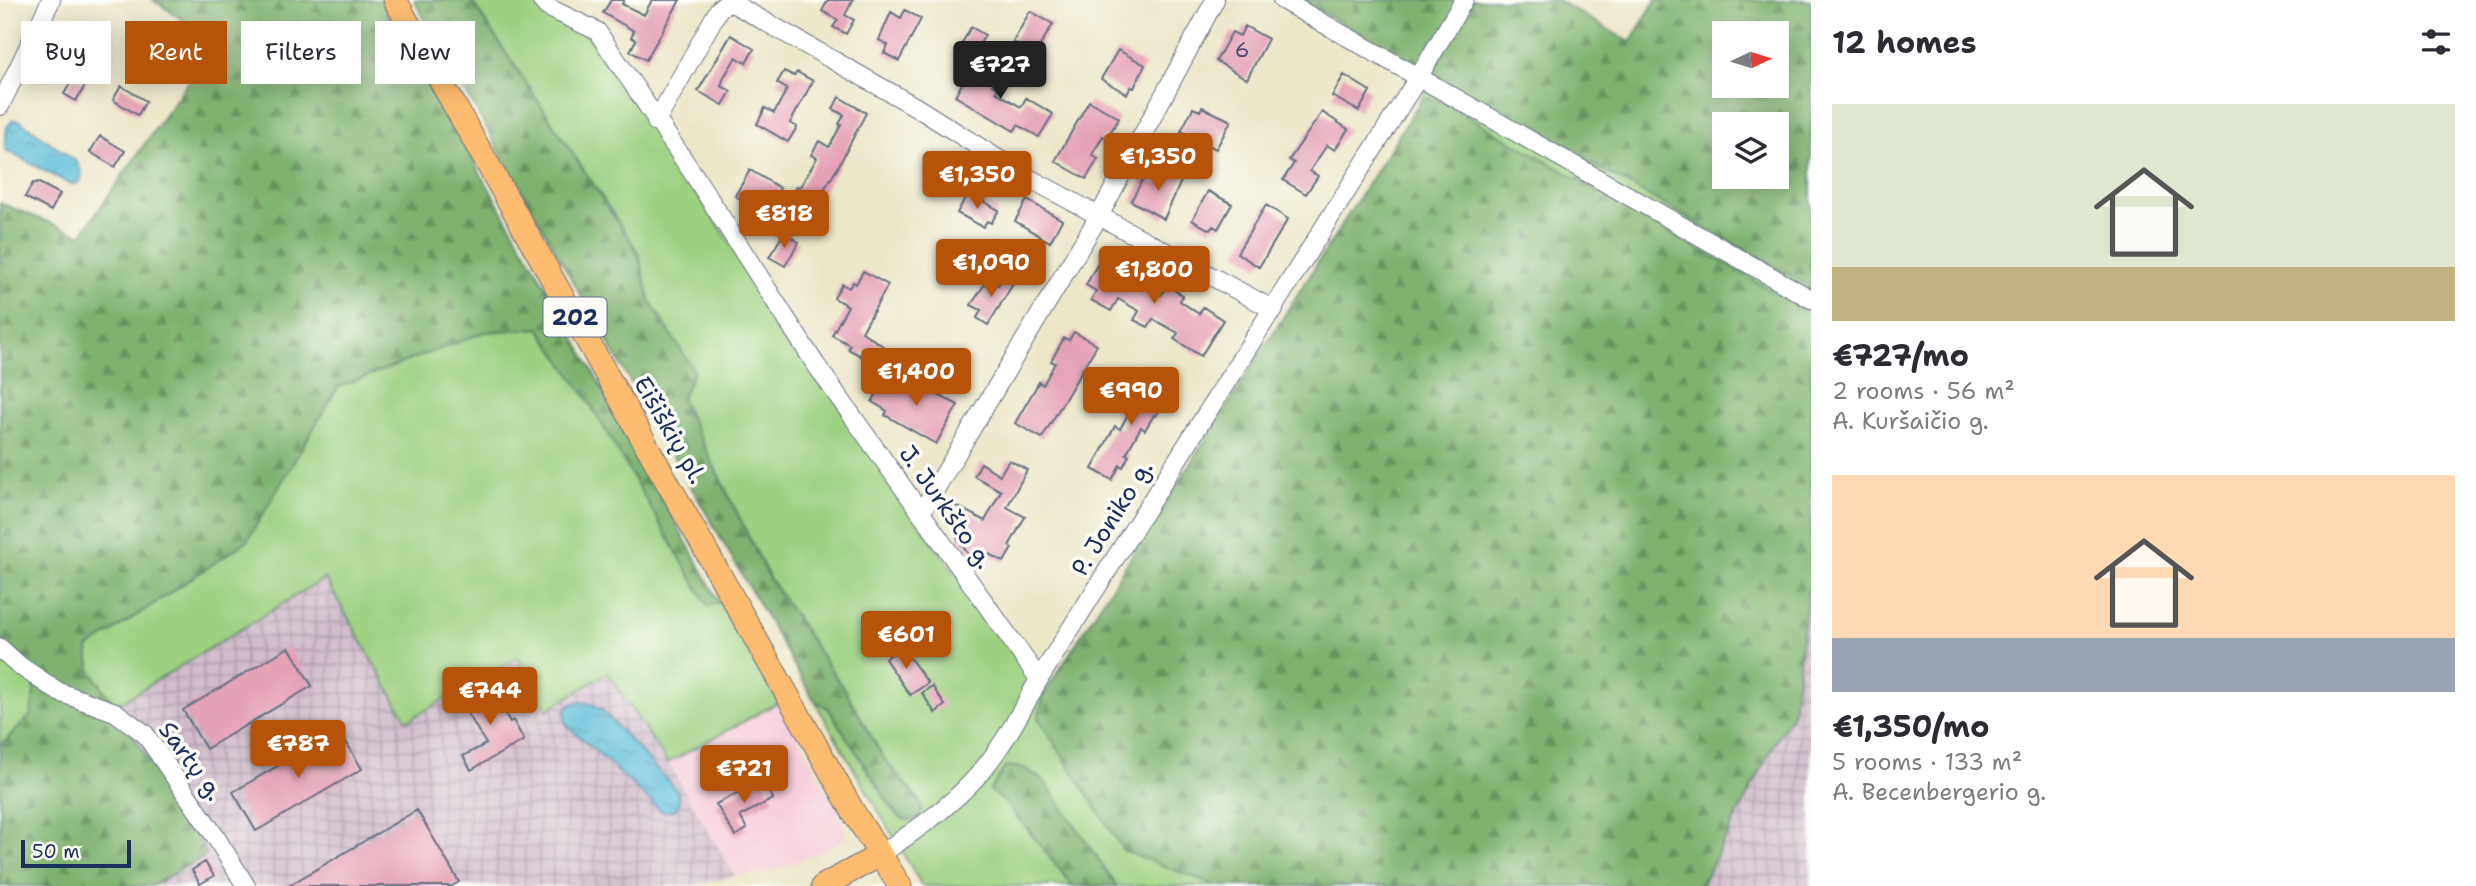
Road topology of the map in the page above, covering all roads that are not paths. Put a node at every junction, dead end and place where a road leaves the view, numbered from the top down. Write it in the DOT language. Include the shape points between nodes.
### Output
graph roads {
  1 [pos="51,0"];
  2 [pos="395,0"];
  3 [pos="541,0"];
  4 [pos="1215,0"];
  5 [pos="1282,0"];
  6 [pos="1464,0"];
  7 [pos="1418,78"];
  8 [pos="0,106"];
  9 [pos="656,122"];
  10 [pos="1099,216"];
  11 [pos="1811,299"];
  12 [pos="1273,310"];
  13 [pos="921,513"];
  14 [pos="0,648"];
  15 [pos="1039,678"];
  16 [pos="880,855"];
  17 [pos="246,886"];
  18 [pos="823,886"];
  19 [pos="900,886"];
  1 -- 8 [label="street"];
  2 -- 16 [label="main road, Eišiškių pl. / 202"];
  3 -- 9 [label="street, J. Jurkšto g." via="547,8 597,31"];
  4 -- 10 [label="street"];
  5 -- 7 [label="street"];
  6 -- 7 [label="street, P. Joniko g."];
  7 -- 11 [label="street"];
  7 -- 12 [label="street, P. Joniko g."];
  9 -- 10 [label="street" via="719,9 734,4"];
  9 -- 13 [label="street, J. Jurkšto g." via="816,365"];
  10 -- 12 [label="street"];
  10 -- 13 [label="street"];
  12 -- 15 [label="street, P. Joniko g."];
  13 -- 15 [label="street, J. Jurkšto g."];
  14 -- 17 [label="street, Sartų g." via="59,692 115,712 145,734"];
  15 -- 16 [label="street, P. Joniko g." via="1018,718 968,786"];
  16 -- 18 [label="main road"];
  16 -- 19 [label="main road, Eišiškių pl. / 202"];
}
